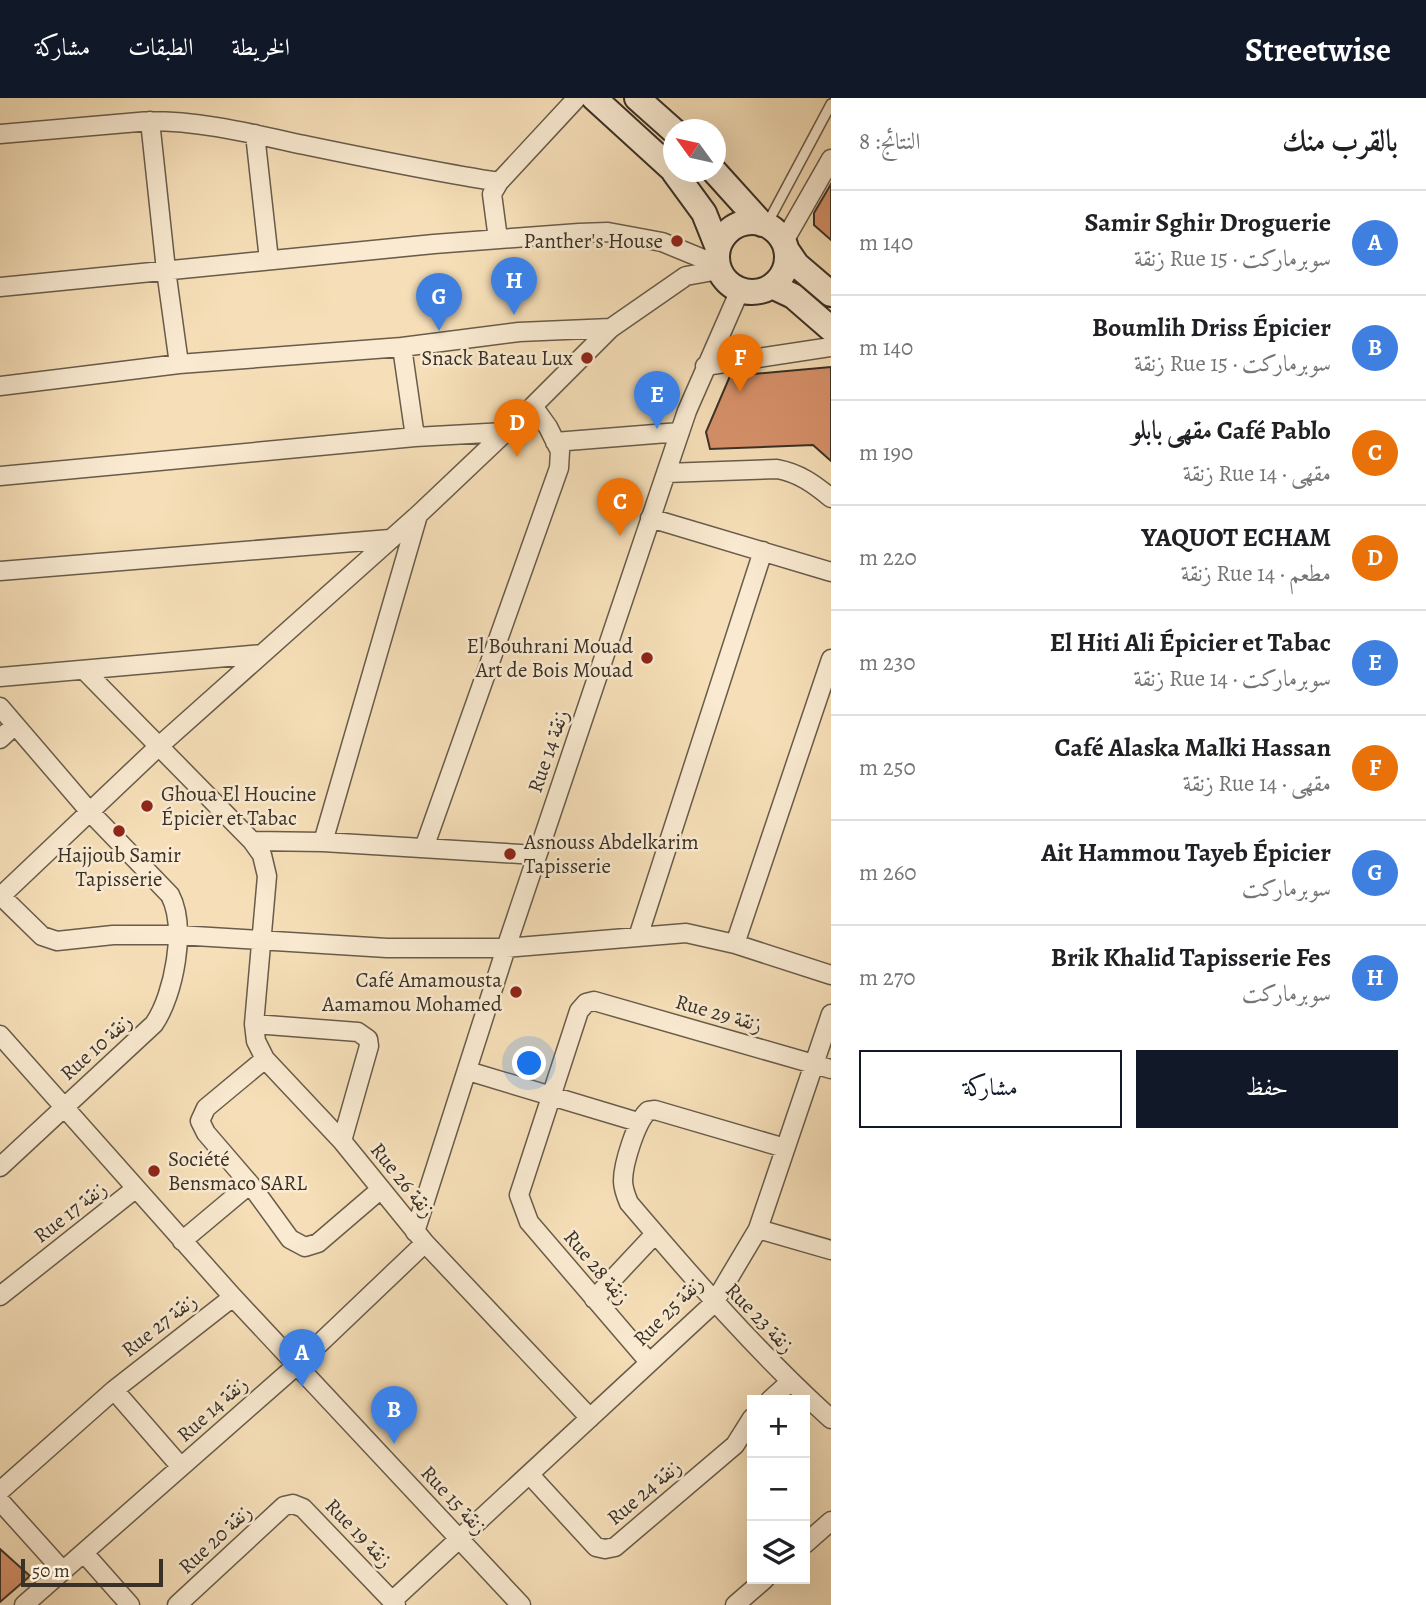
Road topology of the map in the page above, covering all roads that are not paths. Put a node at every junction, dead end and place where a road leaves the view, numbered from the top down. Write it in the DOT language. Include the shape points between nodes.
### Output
graph roads {
  1 [pos="577,98"];
  2 [pos="594,98"];
  3 [pos="637,98"];
  4 [pos="831,104"];
  5 [pos="150,121"];
  6 [pos="663,121"];
  7 [pos="0,134"];
  8 [pos="255,134"];
  9 [pos="831,159"];
  10 [pos="663,161"];
  11 [pos="499,182"];
  12 [pos="682,182"];
  13 [pos="724,182"];
  14 [pos="774,235"];
  15 [pos="498,239"];
  16 [pos="269,260"];
  17 [pos="718,261"];
  18 [pos="166,270"];
  19 [pos="0,286"];
  20 [pos="772,286"];
  21 [pos="740,290"];
  22 [pos="831,295"];
  23 [pos="611,328"];
  24 [pos="831,329"];
  25 [pos="402,347"];
  26 [pos="831,347"];
  27 [pos="179,364"];
  28 [pos="705,366"];
  29 [pos="0,386"];
  30 [pos="533,406"];
  31 [pos="505,432"];
  32 [pos="680,432"];
  33 [pos="415,437"];
  34 [pos="555,442"];
  35 [pos="666,473"];
  36 [pos="0,476"];
  37 [pos="831,498"];
  38 [pos="418,514"];
  39 [pos="650,518"];
  40 [pos="390,539"];
  41 [pos="764,551"];
  42 [pos="0,570"];
  43 [pos="831,572"];
  44 [pos="262,654"];
  45 [pos="831,659"];
  46 [pos="84,670"];
  47 [pos="0,677"];
  48 [pos="0,707"];
  49 [pos="15,725"];
  50 [pos="0,739"];
  51 [pos="158,747"];
  52 [pos="90,812"];
  53 [pos="252,841"];
  54 [pos="323,842"];
  55 [pos="424,848"];
  56 [pos="537,855"];
  57 [pos="1,896"];
  58 [pos="178,935"];
  59 [pos="638,937"];
  60 [pos="261,941"];
  61 [pos="735,944"];
  62 [pos="506,948"];
  63 [pos="831,975"];
  64 [pos="831,1014"];
  65 [pos="254,1024"];
  66 [pos="0,1035"];
  67 [pos="265,1059"];
  68 [pos="823,1067"];
  69 [pos="468,1071"];
  70 [pos="553,1096"];
  71 [pos="62,1108"];
  72 [pos="638,1122"];
  73 [pos="342,1141"];
  74 [pos="785,1148"];
  75 [pos="0,1167"];
  76 [pos="250,1184"];
  77 [pos="135,1189"];
  78 [pos="381,1189"];
  79 [pos="758,1229"];
  80 [pos="655,1234"];
  81 [pos="420,1237"];
  82 [pos="182,1241"];
  83 [pos="831,1250"];
  84 [pos="4,1286"];
  85 [pos="233,1297"];
  86 [pos="594,1299"];
  87 [pos="714,1303"];
  88 [pos="649,1362"];
  89 [pos="297,1365"];
  90 [pos="790,1382"];
  91 [pos="114,1390"];
  92 [pos="776,1395"];
  93 [pos="590,1418"];
  94 [pos="831,1419"];
  95 [pos="747,1426"];
  96 [pos="181,1467"];
  97 [pos="530,1475"];
  98 [pos="0,1491"];
  99 [pos="0,1501"];
  100 [pos="284,1506"];
  101 [pos="831,1521"];
  102 [pos="460,1540"];
  103 [pos="810,1540"];
  104 [pos="84,1553"];
  105 [pos="63,1571"];
  106 [pos="759,1584"];
  107 [pos="394,1603"];
  108 [pos="24,1605"];
  109 [pos="130,1605"];
  110 [pos="177,1605"];
  111 [pos="521,1605"];
  112 [pos="735,1605"];
  1 -- 11 [label="street"];
  2 -- 10 [label="main road"];
  3 -- 6 [label="main road"];
  4 -- 14 [label="lane"];
  5 -- 7 [label="street"];
  5 -- 8 [label="street"];
  5 -- 18 [label="street"];
  8 -- 11 [label="street"];
  8 -- 16 [label="street"];
  9 -- 14 [label="street"];
  11 -- 15 [label="street" via="492,194"];
  12 -- 17 [label="main road" via="704,213"];
  13 -- 14 [label="main road"];
  14 -- 17 [label="main road" via="749,222 740,225 723,238"];
  14 -- 20 [label="main road" via="787,260"];
  14 -- 22 [label="main road" via="797,265"];
  15 -- 16 [label="street"];
  15 -- 17 [label="street" via="608,232 662,242"];
  16 -- 18 [label="street"];
  17 -- 21 [label="main road" via="724,280"];
  17 -- 23 [label="street" via="686,276"];
  18 -- 19 [label="street"];
  18 -- 27 [label="street"];
  20 -- 21 [label="main road"];
  20 -- 24 [label="main road" via="793,296"];
  21 -- 28 [label="street, Rue 14 زنقة"];
  23 -- 25 [label="street" via="520,332"];
  23 -- 30 [label="street"];
  25 -- 27 [label="street"];
  25 -- 33 [label="street"];
  26 -- 28 [label="street"];
  27 -- 29 [label="street"];
  28 -- 32 [label="street, Rue 14 زنقة"];
  30 -- 31 [label="street"];
  30 -- 34 [label="street"];
  31 -- 33 [label="street"];
  31 -- 38 [label="street"];
  32 -- 34 [label="street"];
  32 -- 35 [label="street, Rue 14 زنقة"];
  33 -- 36 [label="street"];
  34 -- 55 [label="street" via="560,451 558,467"];
  35 -- 37 [label="street" via="777,469 804,478"];
  35 -- 39 [label="street, Rue 14 زنقة"];
  38 -- 40 [label="street"];
  38 -- 54 [label="street"];
  39 -- 41 [label="street"];
  39 -- 56 [label="street, Rue 14 زنقة"];
  40 -- 42 [label="street"];
  40 -- 44 [label="street"];
  41 -- 43 [label="street"];
  41 -- 59 [label="street"];
  44 -- 46 [label="street"];
  44 -- 51 [label="street"];
  45 -- 61 [label="street"];
  46 -- 47 [label="street"];
  46 -- 51 [label="street"];
  48 -- 49 [label="street, Rue 10 زنقة"];
  49 -- 50 [label="street"];
  49 -- 52 [label="street, Rue 10 زنقة"];
  51 -- 52 [label="street"];
  51 -- 53 [label="street"];
  52 -- 57 [label="street"];
  52 -- 58 [label="street, Rue 10 زنقة" via="170,895"];
  53 -- 54 [label="street"];
  53 -- 60 [label="street, Rue 26 زنقة" via="262,855 267,876"];
  54 -- 55 [label="street"];
  55 -- 56 [label="street"];
  56 -- 62 [label="street, Rue 14 زنقة"];
  57 -- 58 [label="street" via="42,936 57,941"];
  58 -- 60 [label="street"];
  58 -- 71 [label="street, Rue 10 زنقة" via="168,997 155,1024"];
  59 -- 61 [label="street" via="686,933"];
  59 -- 62 [label="street"];
  60 -- 62 [label="street"];
  60 -- 65 [label="street, Rue 26 زنقة"];
  61 -- 63 [label="street"];
  62 -- 69 [label="street, Rue 14 زنقة"];
  64 -- 68 [label="street, Rue 25 زنقة"];
  65 -- 67 [label="street, Rue 26 زنقة"];
  65 -- 73 [label="street" via="358,1032 368,1038"];
  66 -- 71 [label="street"];
  67 -- 73 [label="street, Rue 26 زنقة"];
  67 -- 76 [label="street" via="206,1108 200,1121"];
  68 -- 70 [label="street, Rue 29 زنقة" via="594,1001 579,1011"];
  68 -- 74 [label="street, Rue 25 زنقة"];
  69 -- 70 [label="street"];
  69 -- 81 [label="street, Rue 14 زنقة"];
  70 -- 72 [label="street"];
  70 -- 86 [label="street, Rue 28 زنقة" via="519,1195 529,1222"];
  71 -- 75 [label="street, Rue 10 زنقة"];
  71 -- 77 [label="street"];
  72 -- 74 [label="street" via="655,1110"];
  72 -- 80 [label="street, Rue 23 زنقة" via="624,1188 629,1203"];
  73 -- 78 [label="street, Rue 26 زنقة"];
  74 -- 79 [label="street, Rue 25 زنقة"];
  76 -- 78 [label="street" via="290,1239 305,1247 318,1243"];
  76 -- 82 [label="street"];
  77 -- 82 [label="street"];
  77 -- 84 [label="street, Rue 17 زنقة"];
  78 -- 81 [label="street, Rue 26 زنقة"];
  79 -- 83 [label="street"];
  79 -- 87 [label="street, Rue 25 زنقة"];
  80 -- 86 [label="street"];
  80 -- 87 [label="street, Rue 23 زنقة"];
  81 -- 89 [label="street, Rue 14 زنقة"];
  81 -- 93 [label="street, Rue 26 زنقة"];
  82 -- 85 [label="street"];
  85 -- 89 [label="street"];
  85 -- 91 [label="street, Rue 27 زنقة"];
  86 -- 88 [label="street, Rue 28 زنقة"];
  87 -- 88 [label="street, Rue 25 زنقة"];
  87 -- 90 [label="street, Rue 23 زنقة"];
  88 -- 93 [label="street, Rue 25 زنقة"];
  89 -- 96 [label="street, Rue 14 زنقة"];
  89 -- 102 [label="street, Rue 15 زنقة"];
  90 -- 92 [label="street"];
  90 -- 94 [label="street, Rue 23 زنقة"];
  91 -- 96 [label="street"];
  91 -- 98 [label="street, Rue 27 زنقة"];
  93 -- 97 [label="street, Rue 25 زنقة"];
  95 -- 97 [label="street, Rue 24 زنقة" via="735,1445 615,1547 596,1547"];
  96 -- 104 [label="street, Rue 14 زنقة"];
  97 -- 102 [label="street, Rue 25 زنقة"];
  99 -- 105 [label="street"];
  100 -- 107 [label="street, Rue 19 زنقة" via="303,1508"];
  100 -- 110 [label="street, Rue 20 زنقة"];
  101 -- 103 [label="street"];
  102 -- 107 [label="street"];
  102 -- 111 [label="street, Rue 15 زنقة"];
  104 -- 105 [label="street, Rue 14 زنقة"];
  104 -- 109 [label="street"];
  105 -- 108 [label="street, Rue 14 زنقة"];
  106 -- 112 [label="street"];
}
